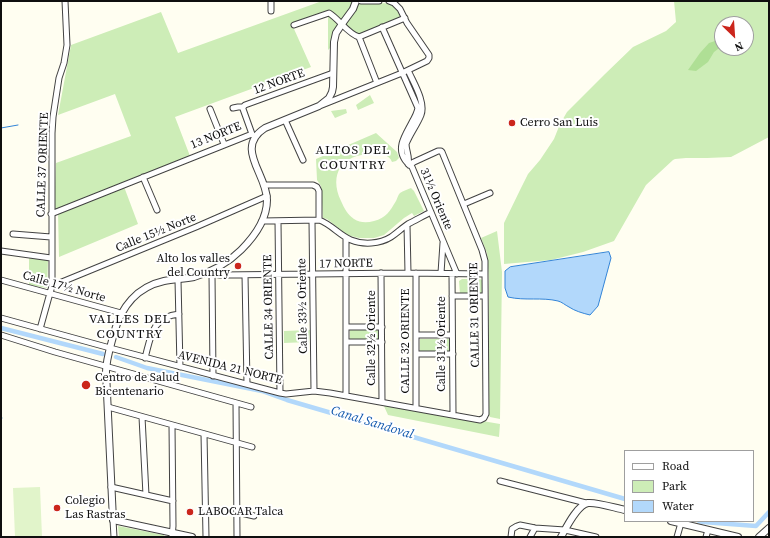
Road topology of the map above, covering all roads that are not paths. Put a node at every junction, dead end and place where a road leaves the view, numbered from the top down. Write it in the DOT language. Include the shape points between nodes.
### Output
graph roads {
  1 [pos="65,1"];
  2 [pos="271,1"];
  3 [pos="356,1"];
  4 [pos="361,1"];
  5 [pos="379,1"];
  6 [pos="389,1"];
  7 [pos="270,11"];
  8 [pos="405,18"];
  9 [pos="342,24"];
  10 [pos="294,25"];
  11 [pos="382,27"];
  12 [pos="359,37"];
  13 [pos="408,70"];
  14 [pos="333,73"];
  15 [pos="402,73"];
  16 [pos="377,83"];
  17 [pos="320,106"];
  18 [pos="243,107"];
  19 [pos="233,108"];
  20 [pos="210,109"];
  21 [pos="420,109"];
  22 [pos="285,120"];
  23 [pos="253,135"];
  24 [pos="224,144"];
  25 [pos="303,160"];
  26 [pos="409,164"];
  27 [pos="143,177"];
  28 [pos="264,185"];
  29 [pos="490,193"];
  30 [pos="267,196"];
  31 [pos="464,204"];
  32 [pos="157,210"];
  33 [pos="431,212"];
  34 [pos="51,214"];
  35 [pos="312,220"];
  36 [pos="319,220"];
  37 [pos="262,221"];
  38 [pos="278,221"];
  39 [pos="407,225"];
  40 [pos="12,234"];
  41 [pos="51,237"];
  42 [pos="346,238"];
  43 [pos="443,242"];
  44 [pos="1,250"];
  45 [pos="51,258"];
  46 [pos="382,273"];
  47 [pos="408,273"];
  48 [pos="416,273"];
  49 [pos="441,273"];
  50 [pos="209,274"];
  51 [pos="279,274"];
  52 [pos="313,274"];
  53 [pos="346,274"];
  54 [pos="455,274"];
  55 [pos="485,274"];
  56 [pos="245,275"];
  57 [pos="1,280"];
  58 [pos="178,280"];
  59 [pos="52,286"];
  60 [pos="50,293"];
  61 [pos="452,296"];
  62 [pos="485,296"];
  63 [pos="121,313"];
  64 [pos="179,314"];
  65 [pos="1,318"];
  66 [pos="346,327"];
  67 [pos="382,327"];
  68 [pos="40,329"];
  69 [pos="416,335"];
  70 [pos="452,335"];
  71 [pos="3,336"];
  72 [pos="346,342"];
  73 [pos="382,342"];
  74 [pos="110,348"];
  75 [pos="416,354"];
  76 [pos="452,354"];
  77 [pos="145,358"];
  78 [pos="106,366"];
  79 [pos="180,367"];
  80 [pos="213,376"];
  81 [pos="246,384"];
  82 [pos="314,391"];
  83 [pos="280,393"];
  84 [pos="346,396"];
  85 [pos="382,402"];
  86 [pos="236,403"];
  87 [pos="108,407"];
  88 [pos="251,407"];
  89 [pos="416,408"];
  90 [pos="453,414"];
  91 [pos="486,414"];
  92 [pos="142,417"];
  93 [pos="172,425"];
  94 [pos="204,434"];
  95 [pos="237,443"];
  96 [pos="252,447"];
  97 [pos="500,481"];
  98 [pos="112,487"];
  99 [pos="146,495"];
  100 [pos="173,501"];
  101 [pos="586,503"];
  102 [pos="624,510"];
  103 [pos="237,512"];
  104 [pos="254,516"];
  105 [pos="113,520"];
  106 [pos="676,522"];
  107 [pos="681,523"];
  108 [pos="535,528"];
  109 [pos="769,528"];
  110 [pos="565,530"];
  111 [pos="708,530"];
  112 [pos="172,535"];
  113 [pos="574,535"];
  114 [pos="114,537"];
  115 [pos="192,537"];
  116 [pos="206,537"];
  117 [pos="238,537"];
  118 [pos="511,537"];
  119 [pos="530,537"];
  120 [pos="561,537"];
  121 [pos="596,537"];
  122 [pos="677,537"];
  123 [pos="706,537"];
  124 [pos="738,537"];
  125 [pos="759,537"];
  1 -- 34 [label="street, CALLE 37 ORIENTE" via="67,45 53,117"];
  2 -- 7 [label="street"];
  3 -- 9 [label="street"];
  4 -- 5 [label="street"];
  6 -- 8 [label="street" via="397,6"];
  8 -- 11 [label="street"];
  8 -- 13 [label="street, 13 NORTE" via="429,55 427,61"];
  9 -- 10 [label="street" via="329,13"];
  9 -- 12 [label="street" via="354,36"];
  9 -- 14 [label="street" via="334,42"];
  11 -- 12 [label="street"];
  11 -- 15 [label="street"];
  12 -- 16 [label="street"];
  13 -- 15 [label="street, 13 NORTE"];
  13 -- 21 [label="street" via="422,102"];
  14 -- 17 [label="street" via="332,92"];
  14 -- 18 [label="street, 12 NORTE"];
  15 -- 16 [label="street, 13 NORTE"];
  15 -- 21 [label="street"];
  16 -- 17 [label="street, 13 NORTE"];
  17 -- 22 [label="street, 13 NORTE"];
  18 -- 19 [label="street, 12 NORTE"];
  18 -- 23 [label="street"];
  20 -- 24 [label="street"];
  21 -- 26 [label="street, 31½ Oriente" via="401,144 402,152"];
  22 -- 23 [label="street, 13 NORTE"];
  22 -- 25 [label="street"];
  23 -- 24 [label="street, 13 NORTE"];
  23 -- 28 [label="street" via="252,152"];
  24 -- 27 [label="street, 13 NORTE"];
  26 -- 31 [label="street, CALLE 31 ORIENTE" via="441,151"];
  26 -- 33 [label="street, 31½ Oriente"];
  27 -- 32 [label="street"];
  27 -- 34 [label="street, 13 NORTE"];
  28 -- 30 [label="street"];
  28 -- 36 [label="street" via="313,185 318,188"];
  29 -- 31 [label="street"];
  30 -- 37 [label="street"];
  30 -- 59 [label="street, Calle 15½ Norte"];
  31 -- 55 [label="street, CALLE 31 ORIENTE" via="485,260"];
  33 -- 39 [label="street"];
  33 -- 43 [label="street, 31½ Oriente"];
  34 -- 41 [label="street, CALLE 37 ORIENTE"];
  35 -- 36 [label="street"];
  35 -- 38 [label="street"];
  35 -- 52 [label="street, Calle 33½ Oriente"];
  36 -- 42 [label="street"];
  37 -- 38 [label="street"];
  37 -- 50 [label="street" via="239,252"];
  38 -- 51 [label="street, CALLE 34 ORIENTE"];
  39 -- 42 [label="street" via="391,237 377,242 355,242"];
  39 -- 47 [label="street"];
  40 -- 41 [label="street"];
  41 -- 45 [label="street, CALLE 37 ORIENTE"];
  42 -- 53 [label="street"];
  43 -- 49 [label="street, 31½ Oriente"];
  43 -- 54 [label="street, 31½ Oriente"];
  44 -- 45 [label="street"];
  45 -- 59 [label="street, CALLE 37 ORIENTE"];
  46 -- 47 [label="street, 17 NORTE"];
  46 -- 53 [label="street, 17 NORTE"];
  46 -- 67 [label="street, Calle 32½ Oriente"];
  47 -- 48 [label="street, 17 NORTE"];
  48 -- 49 [label="street, 17 NORTE"];
  48 -- 69 [label="street, CALLE 32 ORIENTE"];
  49 -- 54 [label="street, 17 NORTE"];
  50 -- 56 [label="street, 17 NORTE"];
  50 -- 58 [label="street"];
  50 -- 80 [label="street"];
  51 -- 52 [label="street, 17 NORTE"];
  51 -- 56 [label="street, 17 NORTE"];
  51 -- 83 [label="street, CALLE 34 ORIENTE"];
  52 -- 53 [label="street, 17 NORTE"];
  52 -- 82 [label="street, Calle 33½ Oriente"];
  53 -- 66 [label="street"];
  54 -- 55 [label="street, 17 NORTE"];
  54 -- 61 [label="street, Calle 31½ Oriente"];
  55 -- 62 [label="street, CALLE 31 ORIENTE"];
  56 -- 81 [label="street"];
  57 -- 60 [label="street, Calle 17½ Norte"];
  58 -- 63 [label="street" via="159,283 145,289 130,301"];
  58 -- 64 [label="street"];
  59 -- 60 [label="street, CALLE 37 ORIENTE"];
  60 -- 63 [label="street, Calle 17½ Norte"];
  60 -- 68 [label="street, CALLE 37 ORIENTE"];
  61 -- 62 [label="street"];
  61 -- 70 [label="street, Calle 31½ Oriente"];
  62 -- 91 [label="street, CALLE 31 ORIENTE"];
  63 -- 74 [label="street"];
  64 -- 77 [label="street" via="167,317 156,325"];
  64 -- 79 [label="street"];
  65 -- 68 [label="street, AVENIDA 21 NORTE"];
  66 -- 67 [label="street"];
  66 -- 72 [label="street"];
  67 -- 73 [label="street, Calle 32½ Oriente"];
  68 -- 74 [label="street, AVENIDA 21 NORTE"];
  69 -- 70 [label="street"];
  69 -- 75 [label="street, CALLE 32 ORIENTE"];
  70 -- 76 [label="street, Calle 31½ Oriente"];
  71 -- 78 [label="street"];
  72 -- 73 [label="street"];
  72 -- 84 [label="street"];
  73 -- 85 [label="street, Calle 32½ Oriente"];
  74 -- 77 [label="street, AVENIDA 21 NORTE"];
  74 -- 78 [label="street"];
  75 -- 76 [label="street"];
  75 -- 89 [label="street, CALLE 32 ORIENTE"];
  76 -- 90 [label="street, Calle 31½ Oriente"];
  77 -- 79 [label="street, AVENIDA 21 NORTE"];
  78 -- 86 [label="street"];
  78 -- 87 [label="street"];
  79 -- 80 [label="street, AVENIDA 21 NORTE"];
  80 -- 81 [label="street, AVENIDA 21 NORTE"];
  81 -- 83 [label="street, AVENIDA 21 NORTE"];
  82 -- 83 [label="street, AVENIDA 21 NORTE"];
  82 -- 84 [label="street, AVENIDA 21 NORTE"];
  84 -- 85 [label="street, AVENIDA 21 NORTE"];
  85 -- 89 [label="street, AVENIDA 21 NORTE"];
  86 -- 88 [label="street"];
  86 -- 95 [label="street"];
  87 -- 92 [label="street"];
  87 -- 98 [label="street"];
  89 -- 90 [label="street, AVENIDA 21 NORTE"];
  90 -- 91 [label="street, AVENIDA 21 NORTE" via="480,420"];
  92 -- 93 [label="street"];
  92 -- 99 [label="street"];
  93 -- 94 [label="street"];
  93 -- 100 [label="street"];
  94 -- 95 [label="street"];
  94 -- 116 [label="street"];
  95 -- 96 [label="street"];
  95 -- 103 [label="street"];
  97 -- 101 [label="street"];
  98 -- 99 [label="street"];
  98 -- 105 [label="street"];
  99 -- 100 [label="street"];
  100 -- 112 [label="street"];
  101 -- 102 [label="street"];
  101 -- 110 [label="street" via="578,510"];
  103 -- 104 [label="street"];
  103 -- 117 [label="street"];
  105 -- 112 [label="street"];
  105 -- 114 [label="street"];
  106 -- 107 [label="street"];
  107 -- 111 [label="street"];
  107 -- 122 [label="street"];
  108 -- 110 [label="street"];
  108 -- 118 [label="street" via="517,526 512,529"];
  108 -- 119 [label="street"];
  109 -- 125 [label="street"];
  110 -- 113 [label="street"];
  110 -- 120 [label="street"];
  111 -- 123 [label="street"];
  111 -- 124 [label="street"];
  112 -- 115 [label="street"];
  113 -- 121 [label="street"];
}
